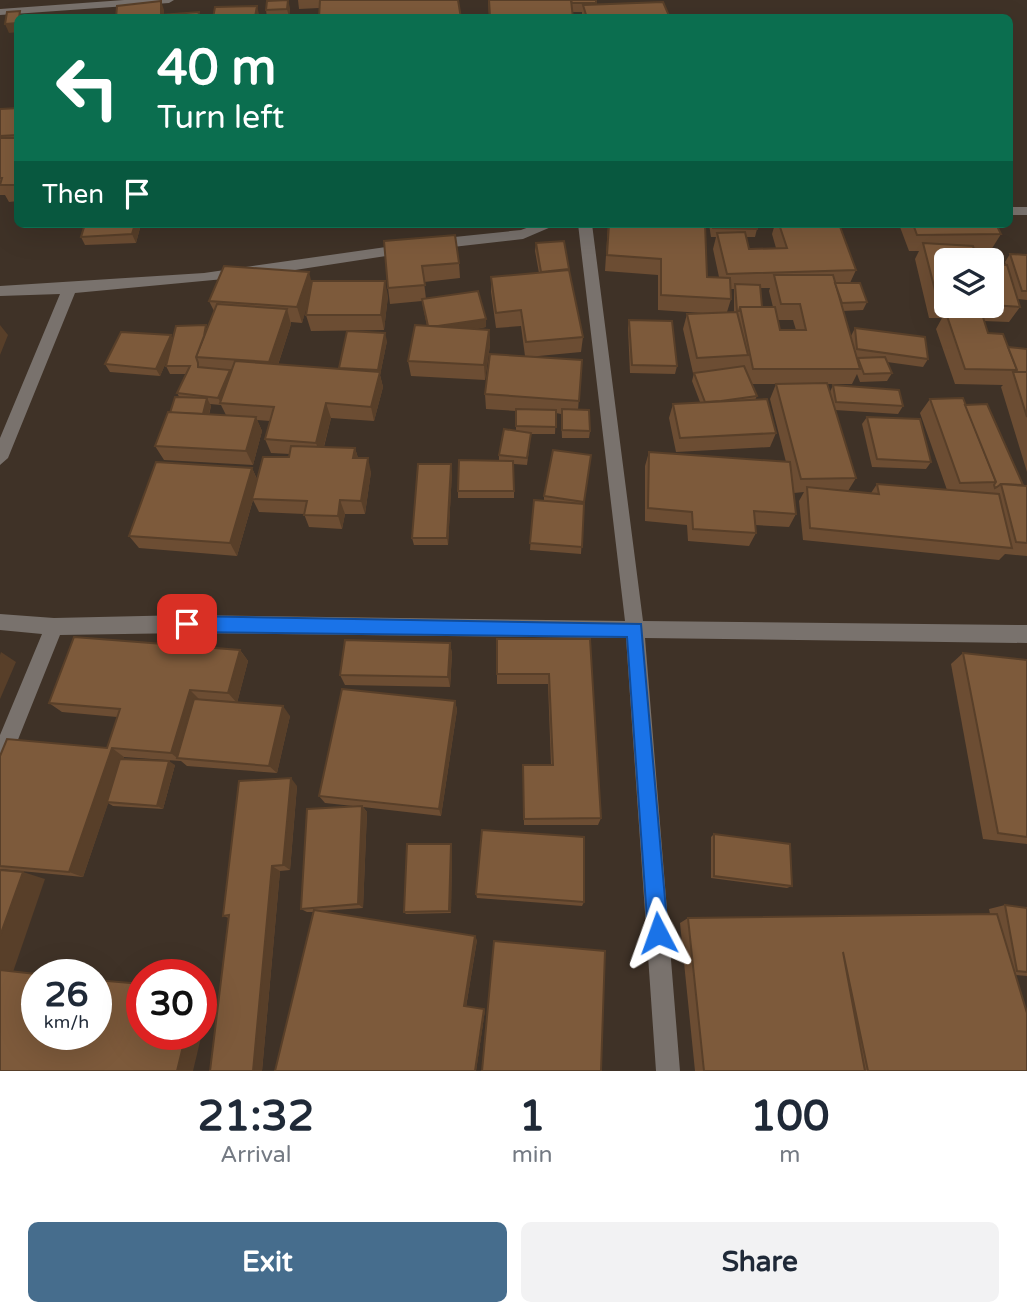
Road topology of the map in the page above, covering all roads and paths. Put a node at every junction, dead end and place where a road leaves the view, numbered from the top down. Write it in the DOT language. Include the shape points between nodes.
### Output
graph roads {
  1 [pos="169,0"];
  2 [pos="0,12"];
  3 [pos="540,228"];
  4 [pos="585,228"];
  5 [pos="69,289"];
  6 [pos="0,291"];
  7 [pos="0,458"];
  8 [pos="0,622"];
  9 [pos="54,627"];
  10 [pos="635,629"];
  11 [pos="1027,634"];
  12 [pos="0,760"];
  13 [pos="668,1071"];
  1 -- 2 [label="street"];
  3 -- 5 [label="street" via="340,261"];
  4 -- 10 [label="street"];
  5 -- 6 [label="street"];
  5 -- 7 [label="street"];
  8 -- 9 [label="street"];
  9 -- 10 [label="street"];
  9 -- 12 [label="street"];
  10 -- 11 [label="street"];
  10 -- 13 [label="street"];
}
